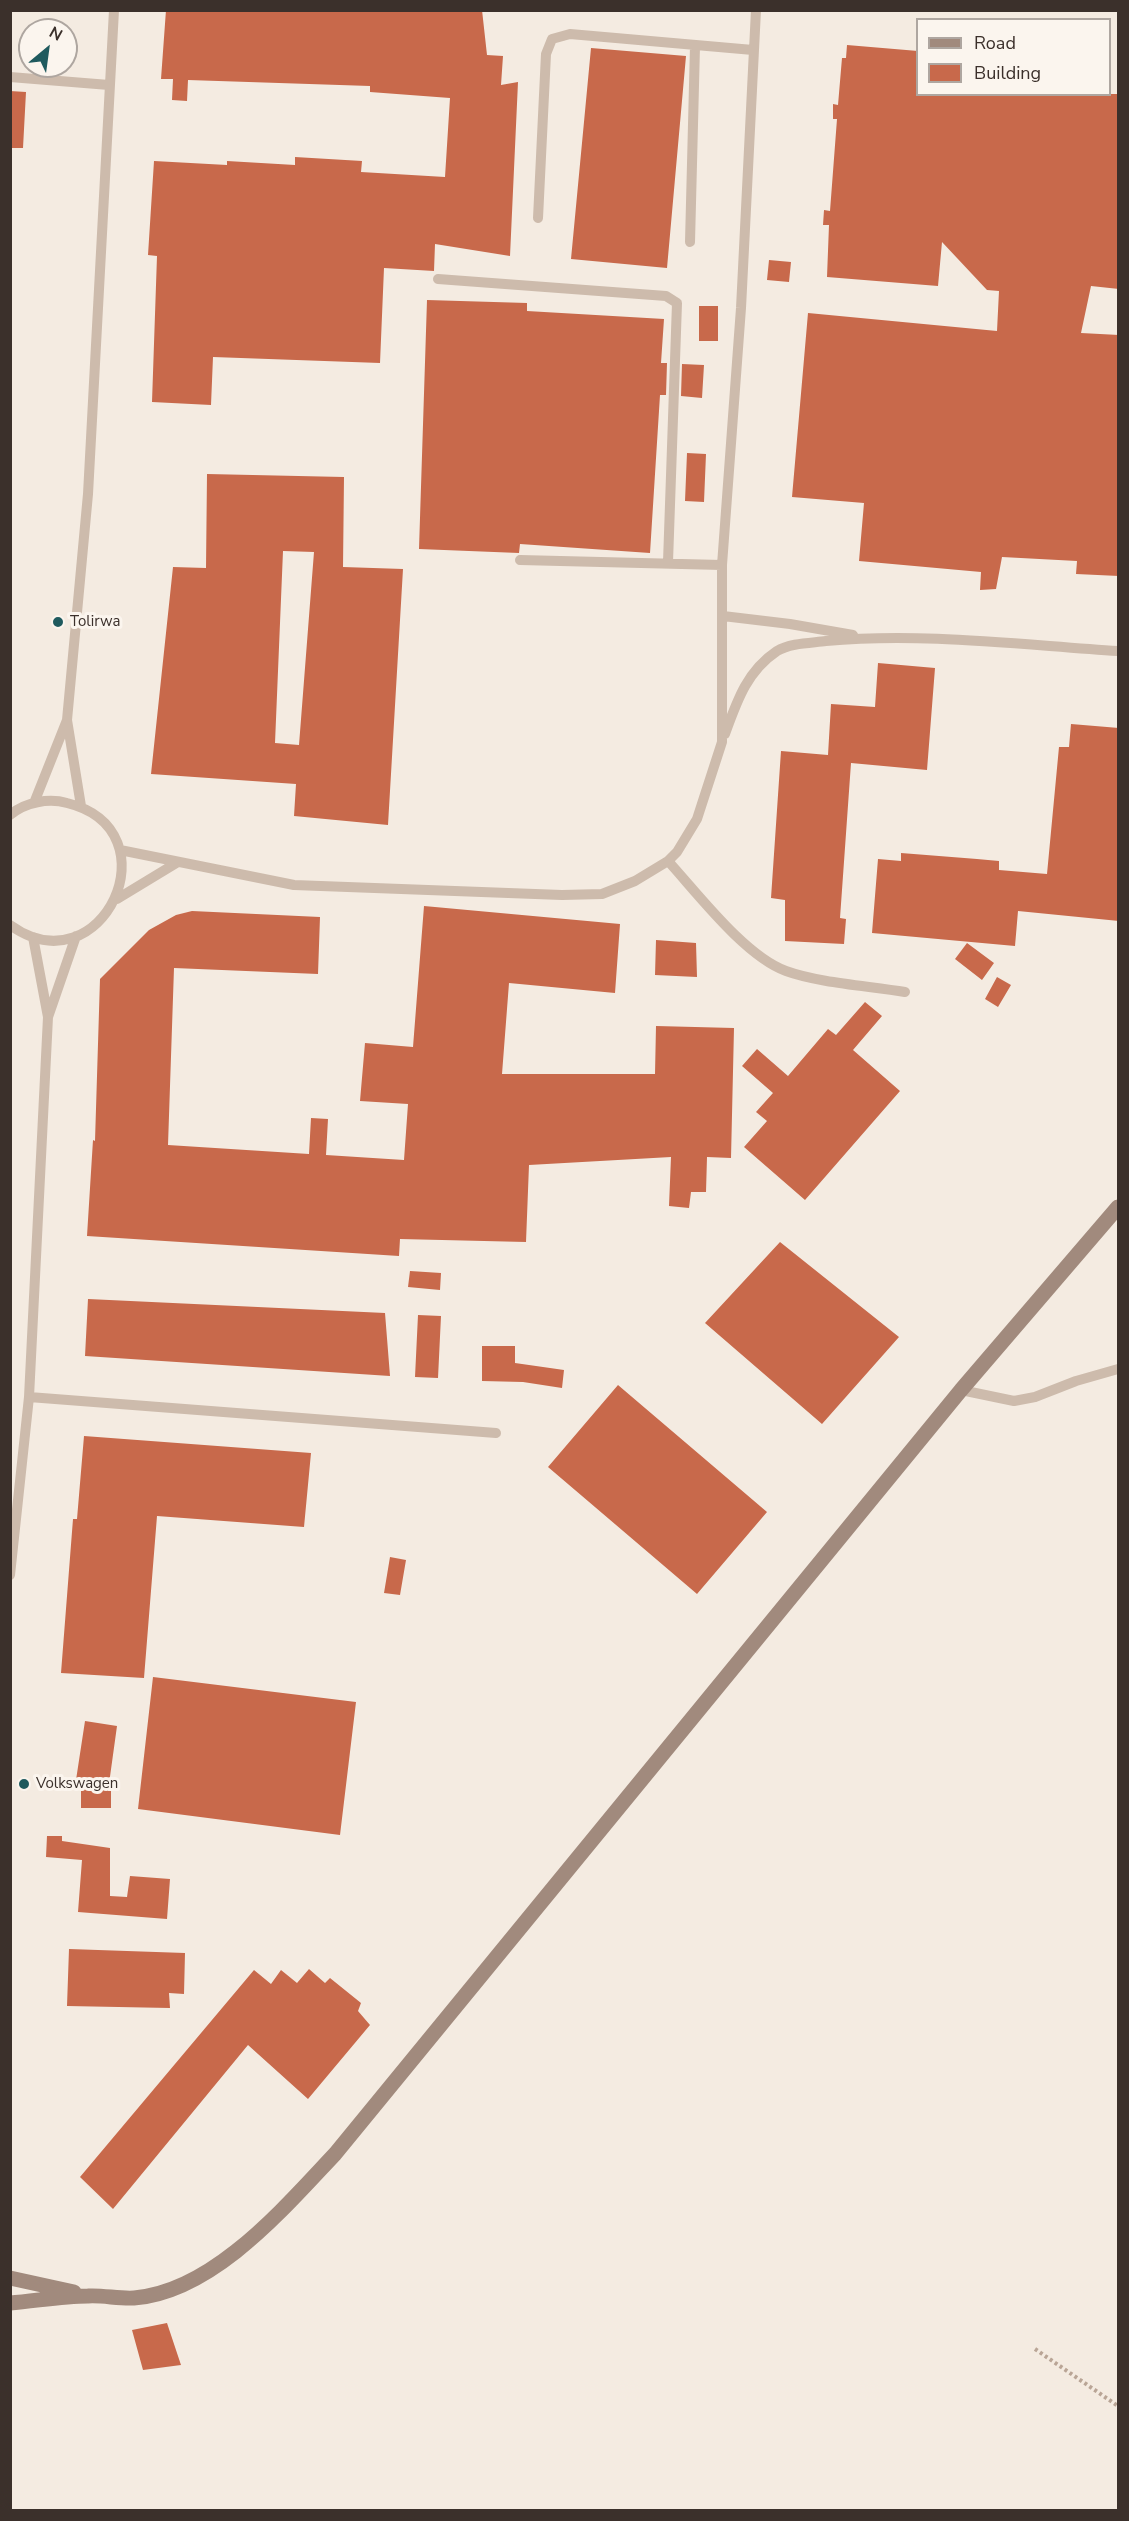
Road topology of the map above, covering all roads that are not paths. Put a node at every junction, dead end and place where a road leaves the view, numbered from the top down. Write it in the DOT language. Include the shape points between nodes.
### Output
graph roads {
  1 [pos="114,10"];
  2 [pos="756,10"];
  3 [pos="695,46"];
  4 [pos="753,50"];
  5 [pos="10,77"];
  6 [pos="109,85"];
  7 [pos="538,218"];
  8 [pos="690,242"];
  9 [pos="438,279"];
  10 [pos="520,560"];
  11 [pos="668,562"];
  12 [pos="722,565"];
  13 [pos="723,616"];
  14 [pos="866,638"];
  15 [pos="1119,651"];
  16 [pos="68,720"];
  17 [pos="722,742"];
  18 [pos="34,803"];
  19 [pos="81,806"];
  20 [pos="10,815"];
  21 [pos="120,850"];
  22 [pos="668,861"];
  23 [pos="178,862"];
  24 [pos="117,899"];
  25 [pos="10,925"];
  26 [pos="76,936"];
  27 [pos="33,937"];
  28 [pos="905,992"];
  29 [pos="48,1017"];
  30 [pos="1119,1207"];
  31 [pos="1119,1369"];
  32 [pos="962,1390"];
  33 [pos="29,1397"];
  34 [pos="496,1433"];
  35 [pos="10,1575"];
  36 [pos="10,2278"];
  37 [pos="88,2296"];
  38 [pos="10,2303"];
  1 -- 6 [label="lane"];
  2 -- 4 [label="lane"];
  3 -- 4 [label="lane"];
  3 -- 7 [label="lane" via="570,33 552,39 546,54"];
  3 -- 8 [label="lane"];
  4 -- 12 [label="lane" via="741,308"];
  5 -- 6 [label="lane"];
  6 -- 16 [label="lane" via="88,494"];
  9 -- 11 [label="lane" via="666,296 677,303"];
  10 -- 11 [label="lane"];
  11 -- 12 [label="lane"];
  12 -- 13 [label="lane"];
  13 -- 14 [label="lane"];
  13 -- 17 [label="lane"];
  14 -- 15 [label="lane"];
  14 -- 17 [label="lane" via="780,649 760,664 743,686"];
  16 -- 18 [label="lane"];
  16 -- 19 [label="lane"];
  17 -- 22 [label="lane" via="697,819"];
  18 -- 19 [label="lane" via="58,801"];
  18 -- 20 [label="lane"];
  19 -- 21 [label="lane" via="98,817"];
  21 -- 23 [label="lane"];
  21 -- 24 [label="lane" via="123,875"];
  22 -- 23 [label="lane" via="635,881 602,894 562,895 294,885"];
  22 -- 28 [label="lane" via="727,926 764,959 786,971"];
  23 -- 24 [label="lane"];
  24 -- 26 [label="lane" via="107,915"];
  25 -- 27 [label="lane"];
  26 -- 27 [label="lane" via="55,940"];
  26 -- 29 [label="lane"];
  27 -- 29 [label="lane"];
  29 -- 33 [label="lane"];
  30 -- 32 [label="main road"];
  31 -- 32 [label="lane" via="1014,1401"];
  32 -- 37 [label="main road" via="335,2154 283,2209 212,2271 135,2298"];
  33 -- 34 [label="lane"];
  33 -- 35 [label="lane"];
  36 -- 37 [label="main road"];
  37 -- 38 [label="main road"];
}
